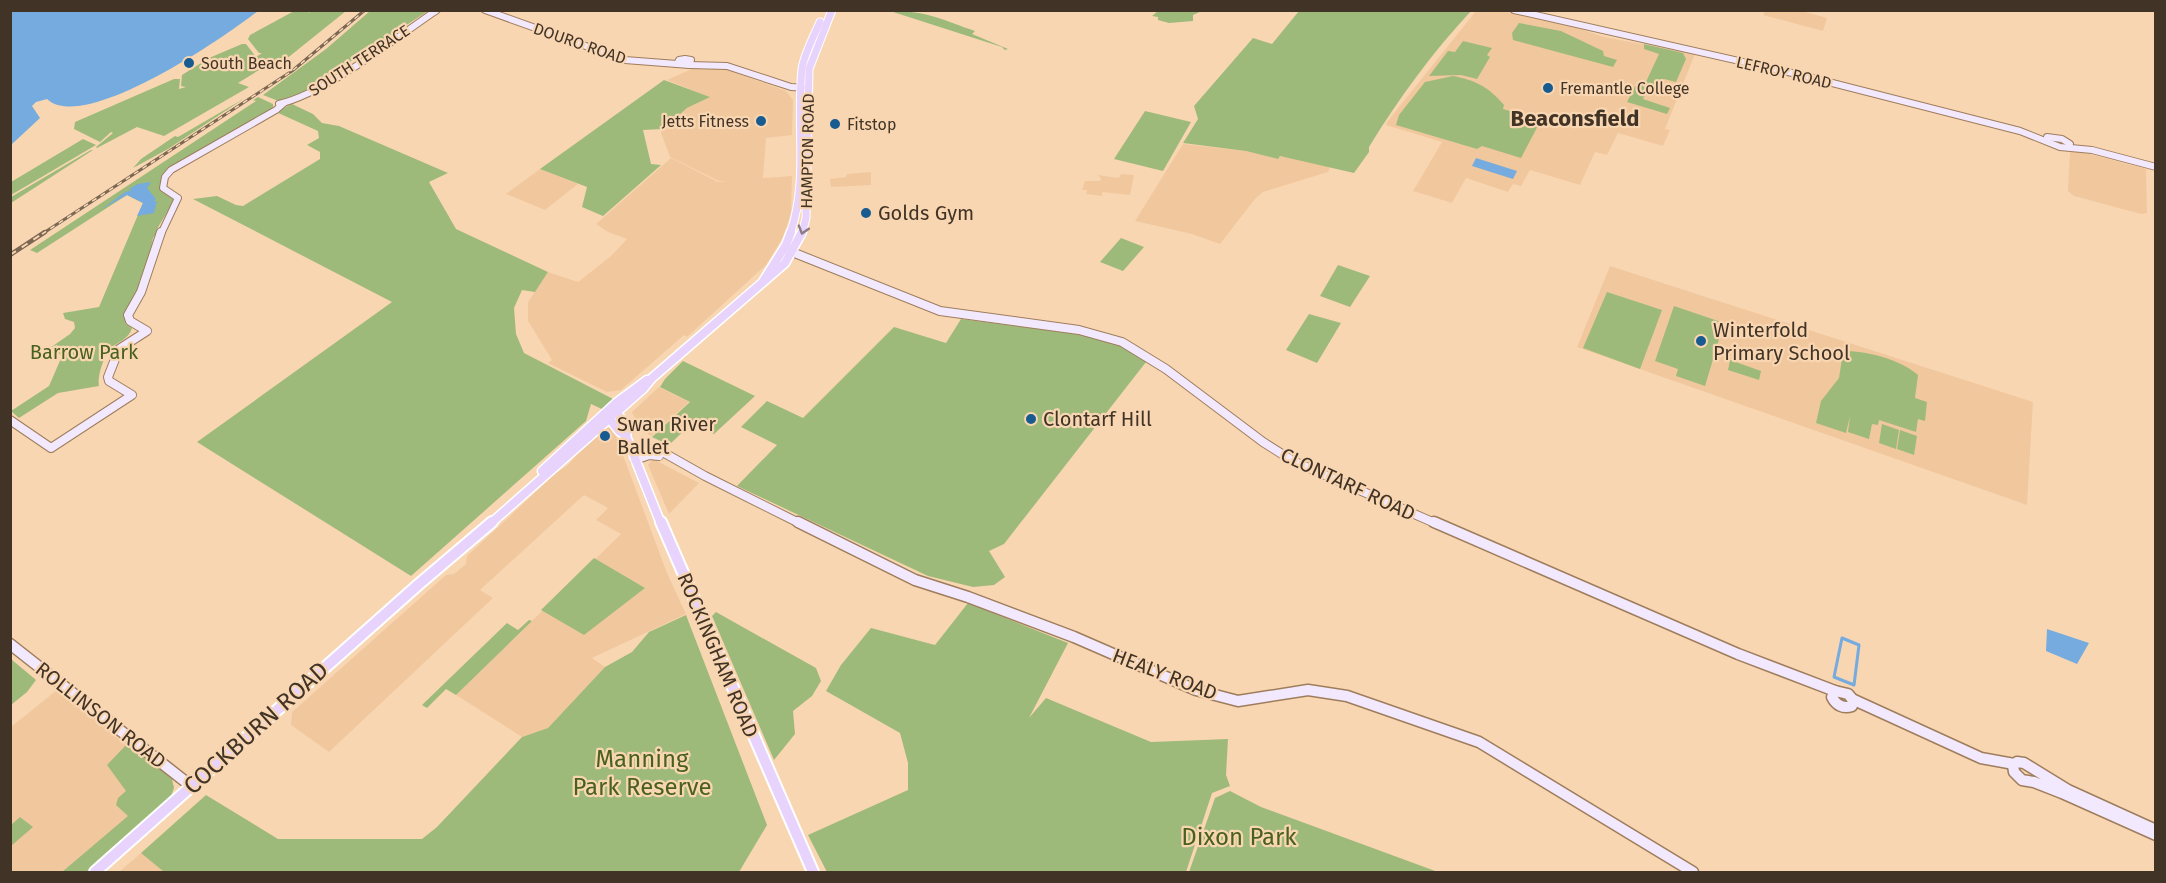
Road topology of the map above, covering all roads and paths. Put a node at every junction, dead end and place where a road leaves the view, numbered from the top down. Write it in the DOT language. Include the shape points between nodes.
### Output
graph roads {
  1 [pos="430,10"];
  2 [pos="437,10"];
  3 [pos="485,10"];
  4 [pos="495,10"];
  5 [pos="826,10"];
  6 [pos="832,10"];
  7 [pos="1514,10"];
  8 [pos="1522,10"];
  9 [pos="678,62"];
  10 [pos="804,86"];
  11 [pos="281,104"];
  12 [pos="272,112"];
  13 [pos="2053,140"];
  14 [pos="2156,166"];
  15 [pos="785,247"];
  16 [pos="794,251"];
  17 [pos="764,280"];
  18 [pos="611,413"];
  19 [pos="10,420"];
  20 [pos="634,456"];
  21 [pos="10,645"];
  22 [pos="2014,768"];
  23 [pos="2035,778"];
  24 [pos="191,786"];
  25 [pos="2156,830"];
  26 [pos="2156,835"];
  27 [pos="95,873"];
  28 [pos="813,873"];
  29 [pos="1693,873"];
  1 -- 11 [label="street, SOUTH TERRACE" via="297,98"];
  2 -- 11 [label="street, SOUTH TERRACE" via="317,88 293,102"];
  3 -- 9 [label="street, DOURO ROAD" via="625,60"];
  4 -- 9 [label="street, DOURO ROAD" via="627,58"];
  5 -- 10 [label="main road, HAMPTON ROAD" via="804,57"];
  6 -- 10 [label="main road, HAMPTON ROAD"];
  7 -- 13 [label="street, LEFROY ROAD" via="1790,73"];
  8 -- 13 [label="street, LEFROY ROAD" via="1770,66"];
  9 -- 10 [label="street" via="681,66 730,63"];
  10 -- 15 [label="main road, HAMPTON ROAD" via="798,207"];
  10 -- 16 [label="main road, HAMPTON ROAD, one-way" via="807,213"];
  11 -- 12 [label="street"];
  12 -- 19 [label="street" via="167,174 163,188 178,198 128,315 130,321 147,331 119,350 108,377 132,395 51,448"];
  13 -- 14 [label="street, LEFROY ROAD" via="2062,147 2069,145"];
  15 -- 16 [label="street, CLONTARF ROAD"];
  15 -- 17 [label="main road, HAMPTON ROAD"];
  16 -- 17 [label="main road, HAMPTON ROAD" via="777,272"];
  16 -- 22 [label="street, CLONTARF ROAD" via="940,312 1079,330 1122,342 1173,374 1263,442 1302,465 1834,695 1845,692 1851,703"];
  17 -- 18 [label="main road, HAMPTON ROAD"];
  18 -- 20 [label="main road, ROCKINGHAM ROAD"];
  18 -- 24 [label="main road, COCKBURN ROAD" via="452,559"];
  20 -- 28 [label="main road, ROCKINGHAM ROAD"];
  20 -- 29 [label="street, HEALY ROAD" via="668,457 915,580 1063,633 1196,690 1238,701 1308,690 1347,696 1479,742"];
  21 -- 24 [label="street, ROLLINSON ROAD"];
  22 -- 23 [label="street" via="2022,780"];
  22 -- 23 [label="street" via="2025,763"];
  23 -- 25 [label="street"];
  23 -- 26 [label="street"];
  24 -- 27 [label="main road, COCKBURN ROAD"];
}
